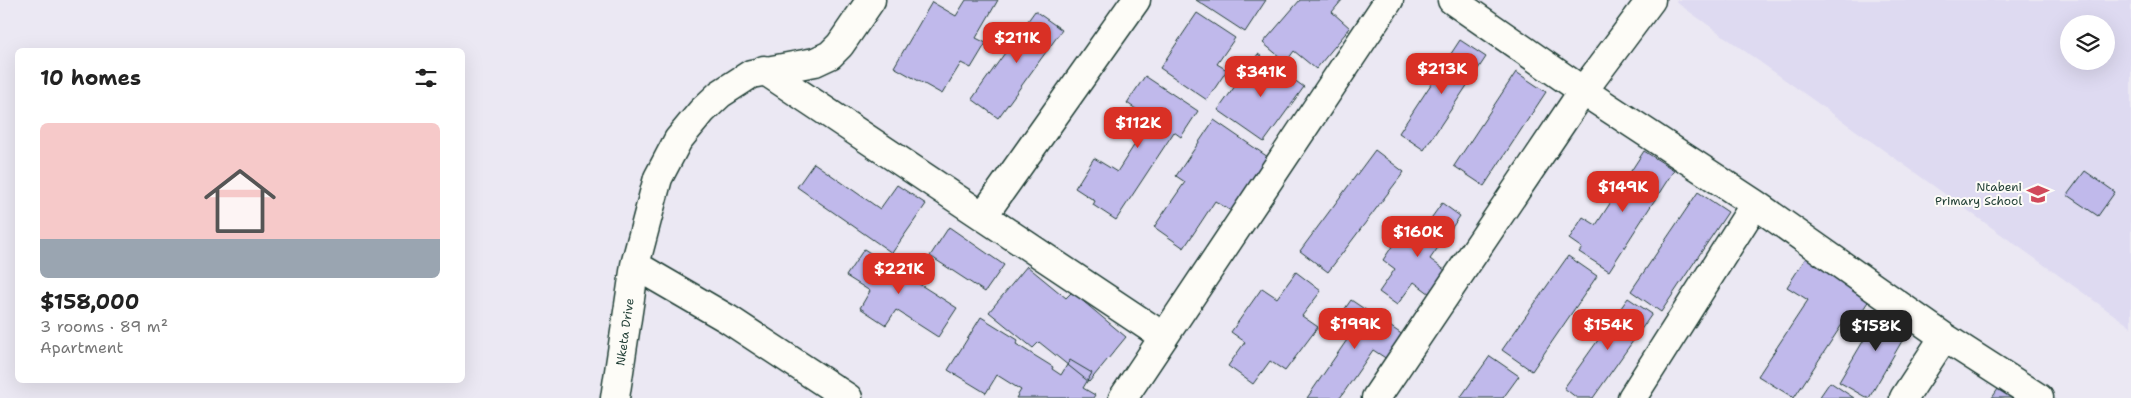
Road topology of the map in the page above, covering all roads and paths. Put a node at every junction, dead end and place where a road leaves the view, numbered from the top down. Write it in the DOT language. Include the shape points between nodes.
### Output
graph roads {
  1 [pos="871,0"];
  2 [pos="1136,0"];
  3 [pos="1389,0"];
  4 [pos="1452,0"];
  5 [pos="1651,0"];
  6 [pos="764,70"];
  7 [pos="1583,91"];
  8 [pos="1755,204"];
  9 [pos="983,216"];
  10 [pos="635,265"];
  11 [pos="1164,336"];
  12 [pos="1944,336"];
  13 [pos="615,398"];
  14 [pos="848,398"];
  15 [pos="1123,398"];
  16 [pos="1376,398"];
  17 [pos="1632,398"];
  18 [pos="1904,398"];
  19 [pos="2039,398"];
  1 -- 6 [label="street, Nketa Drive" via="830,55 815,62"];
  2 -- 9 [label="street"];
  3 -- 11 [label="street"];
  4 -- 7 [label="street"];
  5 -- 7 [label="street"];
  6 -- 9 [label="street"];
  6 -- 10 [label="street, Nketa Drive" via="751,74 720,94 678,140 658,178"];
  7 -- 8 [label="street"];
  7 -- 16 [label="street"];
  8 -- 12 [label="street"];
  8 -- 17 [label="street"];
  9 -- 11 [label="street"];
  10 -- 13 [label="street, Nketa Drive"];
  10 -- 14 [label="street" via="728,319"];
  11 -- 15 [label="street"];
  12 -- 18 [label="street"];
  12 -- 19 [label="street"];
}
